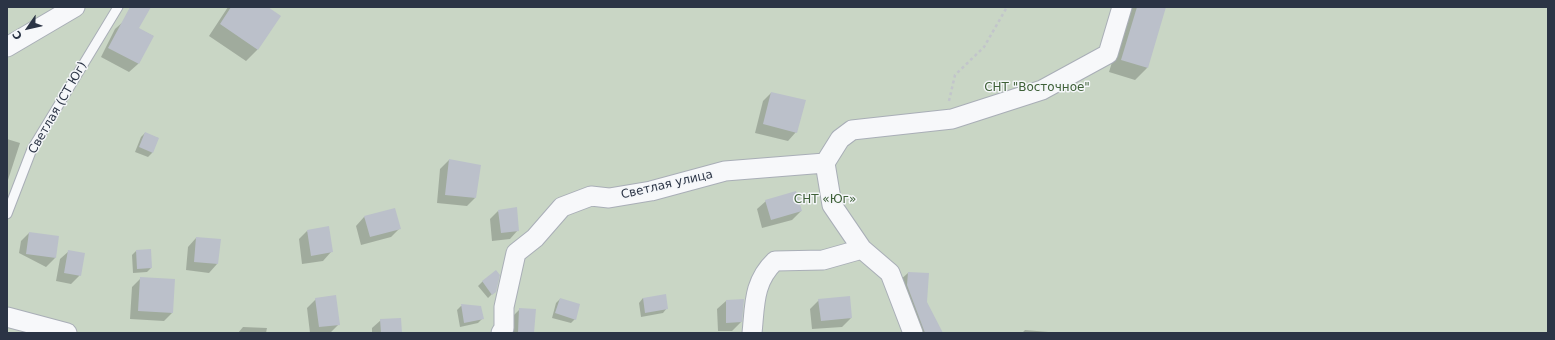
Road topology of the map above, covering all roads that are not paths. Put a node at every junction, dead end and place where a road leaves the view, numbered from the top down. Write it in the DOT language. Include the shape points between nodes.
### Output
graph roads {
  1 [pos="75,7"];
  2 [pos="118,7"];
  3 [pos="1122,7"];
  4 [pos="7,47"];
  5 [pos="825,163"];
  6 [pos="7,214"];
  7 [pos="862,249"];
  8 [pos="7,317"];
  9 [pos="66,333"];
  10 [pos="502,333"];
  11 [pos="752,333"];
  12 [pos="913,333"];
  1 -- 4 [label="street"];
  2 -- 6 [label="lane, Светлая (СТ Юг)" via="32,149"];
  3 -- 5 [label="street" via="1108,54 1042,90 952,119 852,130 840,139"];
  5 -- 7 [label="street" via="832,205"];
  5 -- 10 [label="street, Светлая улица" via="725,171 651,191 609,198 591,196 562,206 535,238 516,253 504,307"];
  7 -- 11 [label="street" via="823,260 775,261 765,271 756,290"];
  7 -- 12 [label="street" via="890,273"];
  8 -- 9 [label="street"];
}
